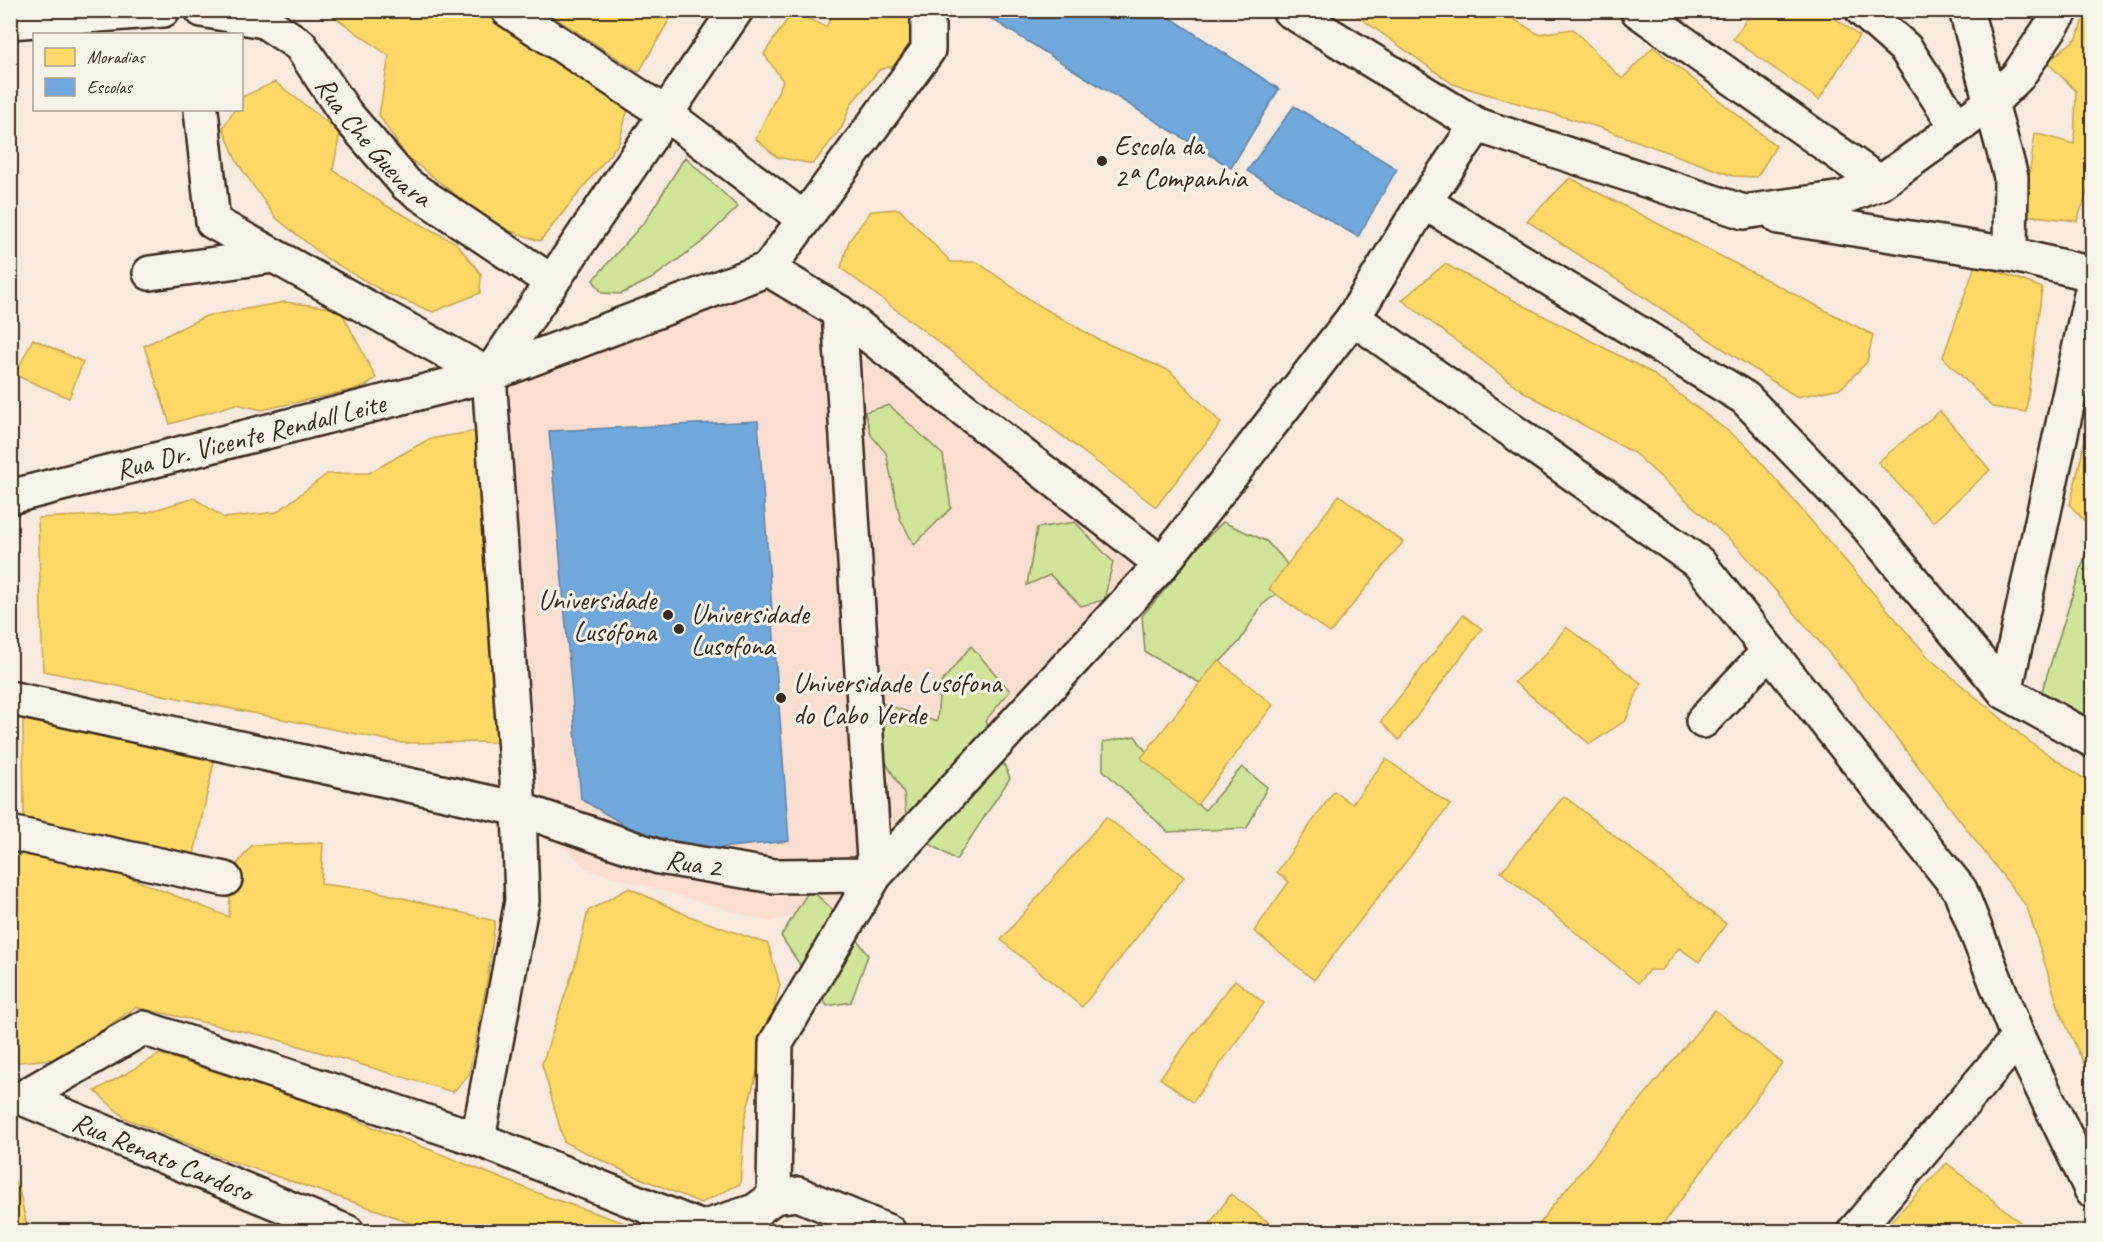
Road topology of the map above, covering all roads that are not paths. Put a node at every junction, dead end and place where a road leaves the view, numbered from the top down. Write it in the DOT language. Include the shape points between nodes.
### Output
graph roads {
  1 [pos="163,10"];
  2 [pos="190,10"];
  3 [pos="202,10"];
  4 [pos="508,10"];
  5 [pos="736,10"];
  6 [pos="928,10"];
  7 [pos="1289,10"];
  8 [pos="1637,10"];
  9 [pos="1862,10"];
  10 [pos="1966,10"];
  11 [pos="2062,10"];
  12 [pos="82,13"];
  13 [pos="10,22"];
  14 [pos="193,33"];
  15 [pos="1992,102"];
  16 [pos="201,111"];
  17 [pos="666,114"];
  18 [pos="1477,125"];
  19 [pos="1957,127"];
  20 [pos="1880,183"];
  21 [pos="1424,202"];
  22 [pos="1744,212"];
  23 [pos="804,219"];
  24 [pos="2010,254"];
  25 [pos="273,256"];
  26 [pos="768,269"];
  27 [pos="150,273"];
  28 [pos="2092,274"];
  29 [pos="552,282"];
  30 [pos="2092,290"];
  31 [pos="839,312"];
  32 [pos="1353,318"];
  33 [pos="489,375"];
  34 [pos="10,497"];
  35 [pos="1162,564"];
  36 [pos="1769,651"];
  37 [pos="2005,692"];
  38 [pos="10,698"];
  39 [pos="1703,721"];
  40 [pos="2092,740"];
  41 [pos="519,808"];
  42 [pos="10,833"];
  43 [pos="875,875"];
  44 [pos="225,879"];
  45 [pos="2018,1038"];
  46 [pos="16,1098"];
  47 [pos="478,1139"];
  48 [pos="2092,1191"];
  49 [pos="774,1197"];
  50 [pos="347,1232"];
  51 [pos="889,1232"];
  52 [pos="1854,1232"];
  1 -- 12 [label="street"];
  2 -- 14 [label="street"];
  3 -- 29 [label="street, Rua Che Guevara" via="264,21 300,45 346,114 408,185"];
  4 -- 17 [label="street"];
  5 -- 17 [label="street"];
  6 -- 23 [label="street" via="928,51"];
  7 -- 18 [label="street"];
  8 -- 20 [label="street"];
  9 -- 19 [label="street" via="1906,49"];
  10 -- 15 [label="street"];
  11 -- 15 [label="street" via="2018,76"];
  12 -- 13 [label="street"];
  15 -- 19 [label="street"];
  15 -- 24 [label="street" via="2011,177"];
  16 -- 25 [label="street" via="213,222"];
  17 -- 23 [label="street"];
  17 -- 29 [label="street"];
  18 -- 21 [label="street"];
  18 -- 22 [label="street"];
  19 -- 20 [label="street"];
  20 -- 22 [label="street" via="1843,198"];
  21 -- 32 [label="street"];
  21 -- 37 [label="street" via="1745,398 1864,522"];
  22 -- 24 [label="street"];
  23 -- 26 [label="street"];
  24 -- 28 [label="street"];
  25 -- 27 [label="street"];
  25 -- 33 [label="street"];
  26 -- 31 [label="street"];
  26 -- 33 [label="street, Rua Dr. Vicente Rendall Leite"];
  29 -- 33 [label="street"];
  30 -- 37 [label="street"];
  31 -- 35 [label="street"];
  31 -- 43 [label="street"];
  32 -- 35 [label="street"];
  32 -- 36 [label="street" via="1699,563"];
  33 -- 34 [label="street, Rua Dr. Vicente Rendall Leite"];
  33 -- 41 [label="street"];
  35 -- 43 [label="street"];
  36 -- 39 [label="street"];
  36 -- 45 [label="street" via="1960,890"];
  37 -- 40 [label="street"];
  38 -- 41 [label="street, Rua 2"];
  41 -- 43 [label="street, Rua 2" via="659,857 774,876"];
  41 -- 47 [label="street" via="522,901"];
  42 -- 44 [label="street"];
  43 -- 49 [label="street" via="776,1043"];
  45 -- 48 [label="street"];
  45 -- 52 [label="street"];
  46 -- 47 [label="street" via="143,1028"];
  46 -- 50 [label="street, Rua Renato Cardoso"];
  47 -- 49 [label="street" via="702,1228 755,1210"];
  49 -- 51 [label="street" via="798,1194"];
}
